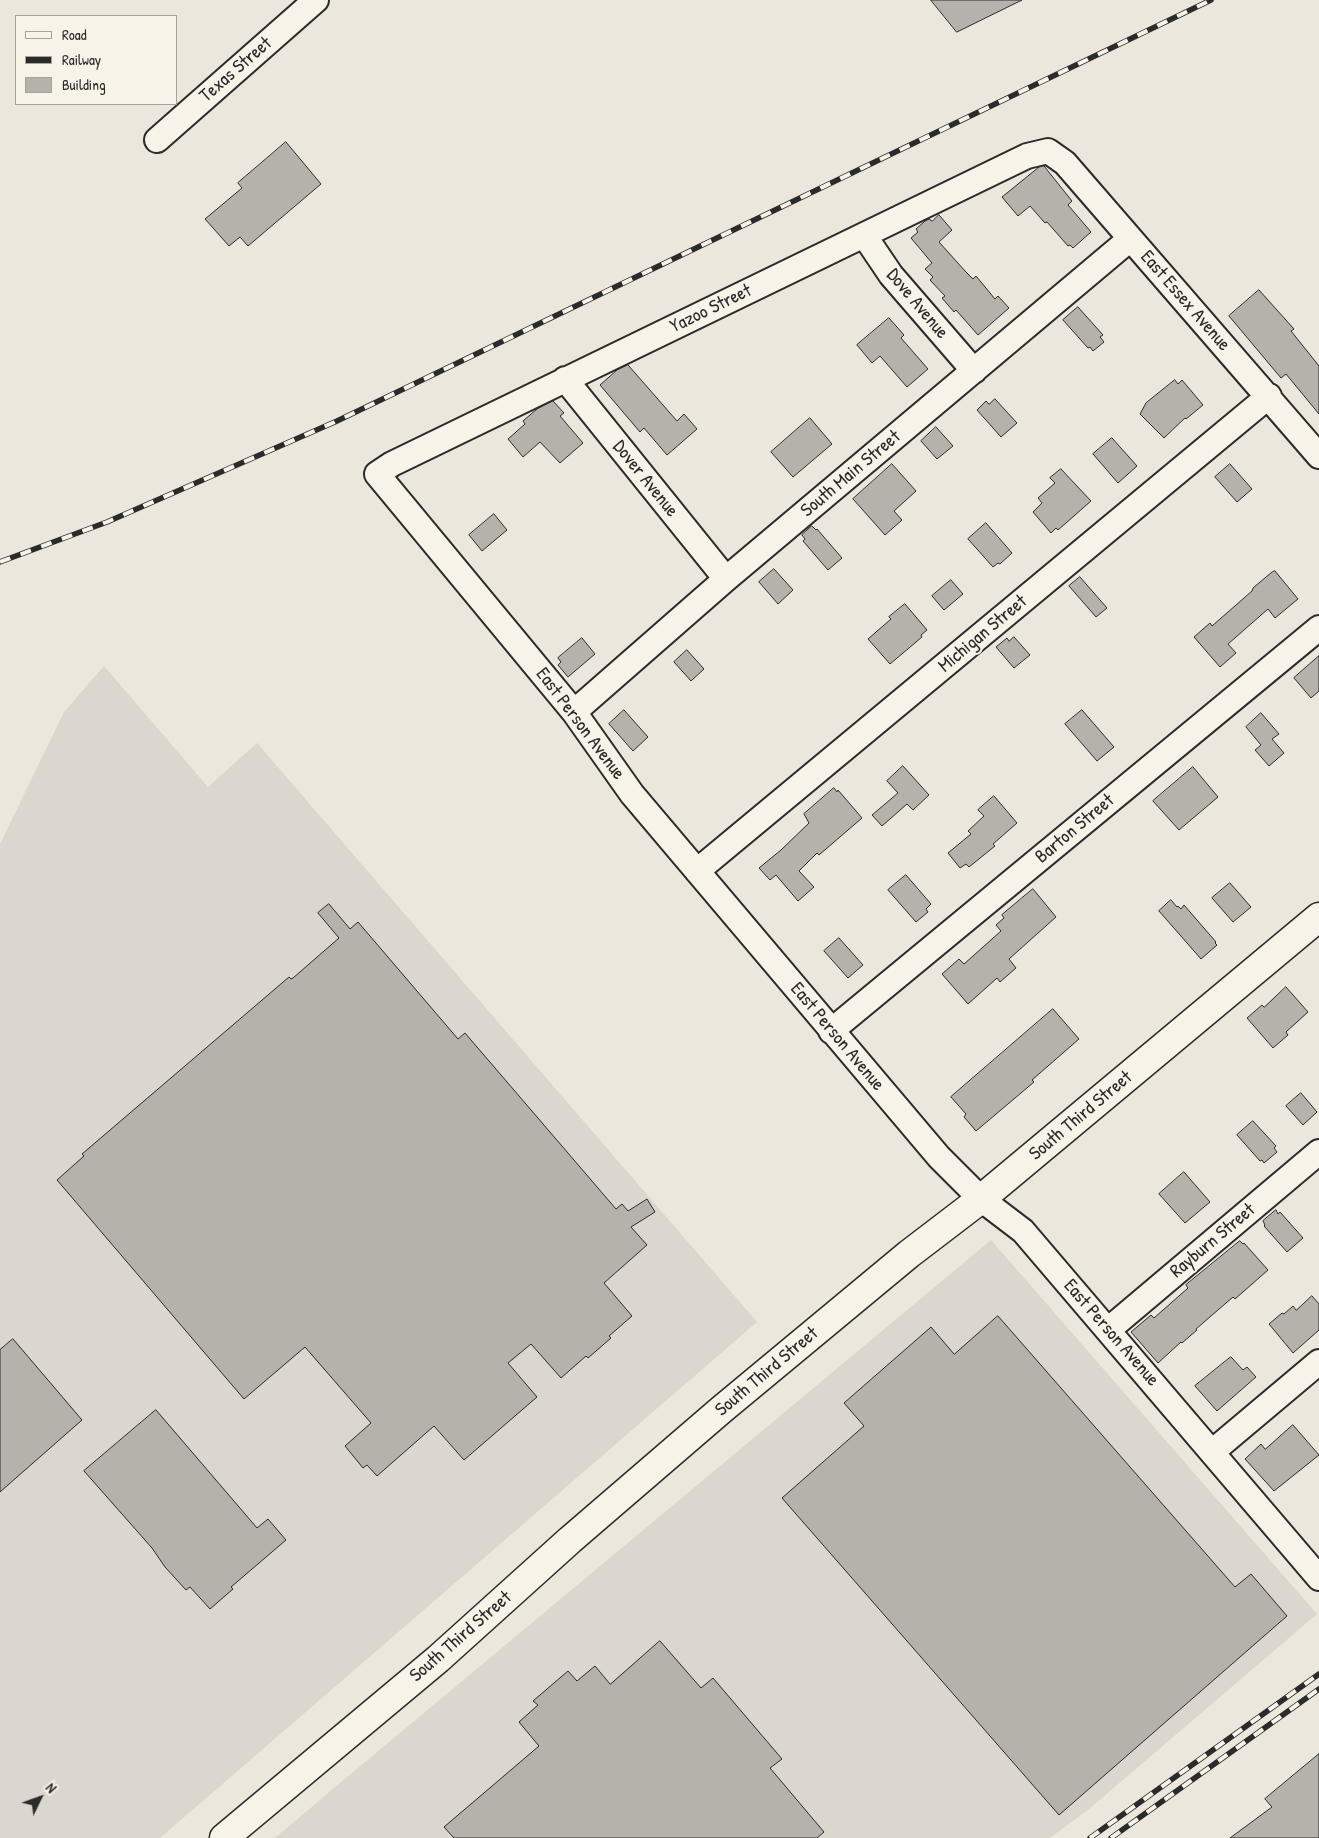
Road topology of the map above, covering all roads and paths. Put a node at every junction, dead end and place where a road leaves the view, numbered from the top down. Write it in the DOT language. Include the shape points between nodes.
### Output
graph roads {
  1 [pos="316,0"];
  2 [pos="157,140"];
  3 [pos="1048,151"];
  4 [pos="864,235"];
  5 [pos="1130,239"];
  6 [pos="974,371"];
  7 [pos="565,379"];
  8 [pos="1269,396"];
  9 [pos="1319,456"];
  10 [pos="377,474"];
  11 [pos="726,579"];
  12 [pos="1319,628"];
  13 [pos="574,712"];
  14 [pos="697,871"];
  15 [pos="1319,916"];
  16 [pos="831,1031"];
  17 [pos="1319,1152"];
  18 [pos="981,1199"];
  19 [pos="1108,1330"];
  20 [pos="1319,1362"];
  21 [pos="1212,1452"];
  22 [pos="1319,1578"];
  23 [pos="224,1838"];
  1 -- 2 [label="street, Texas Street"];
  3 -- 4 [label="street, Yazoo Street" via="1027,156"];
  3 -- 5 [label="street, East Essex Avenue" via="1065,163"];
  4 -- 6 [label="street, Dove Avenue" via="891,275"];
  4 -- 7 [label="street, Yazoo Street"];
  5 -- 6 [label="street, South Main Street"];
  5 -- 8 [label="street, East Essex Avenue"];
  6 -- 11 [label="street, South Main Street"];
  7 -- 10 [label="street, Yazoo Street"];
  7 -- 11 [label="street, Dover Avenue"];
  8 -- 9 [label="street, East Essex Avenue"];
  8 -- 14 [label="street, Michigan Street"];
  10 -- 13 [label="street, East Person Avenue"];
  11 -- 13 [label="street, South Main Street"];
  12 -- 16 [label="street, Barton Street"];
  13 -- 14 [label="street, East Person Avenue" via="632,794"];
  14 -- 16 [label="street, East Person Avenue"];
  15 -- 18 [label="main road, South Third Street"];
  16 -- 18 [label="street, East Person Avenue" via="939,1157"];
  17 -- 19 [label="street, Rayburn Street"];
  18 -- 19 [label="street, East Person Avenue" via="1023,1231"];
  18 -- 23 [label="main road, South Third Street" via="909,1254 721,1410 570,1540 438,1660"];
  19 -- 21 [label="street, East Person Avenue"];
  20 -- 21 [label="street"];
  21 -- 22 [label="street, East Person Avenue"];
}
